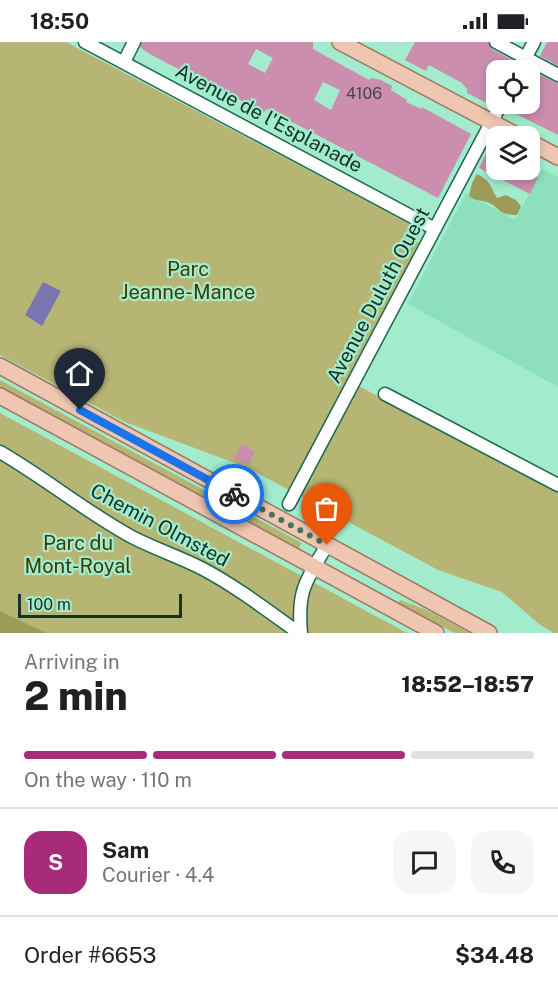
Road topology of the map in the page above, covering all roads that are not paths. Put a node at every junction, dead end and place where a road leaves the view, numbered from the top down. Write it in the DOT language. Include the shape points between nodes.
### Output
graph roads {
  1 [pos="86,42"];
  2 [pos="134,42"];
  3 [pos="340,42"];
  4 [pos="496,42"];
  5 [pos="534,42"];
  6 [pos="525,58"];
  7 [pos="124,62"];
  8 [pos="558,75"];
  9 [pos="495,114"];
  10 [pos="491,122"];
  11 [pos="499,126"];
  12 [pos="540,147"];
  13 [pos="558,157"];
  14 [pos="435,229"];
  15 [pos="0,366"];
  16 [pos="385,394"];
  17 [pos="0,396"];
  18 [pos="0,452"];
  19 [pos="558,485"];
  20 [pos="289,504"];
  21 [pos="327,545"];
  22 [pos="314,567"];
  23 [pos="300,633"];
  24 [pos="436,633"];
  25 [pos="489,633"];
  1 -- 7 [label="street, Avenue de l'Esplanade"];
  2 -- 7 [label="street"];
  3 -- 10 [label="main road"];
  4 -- 6 [label="street"];
  5 -- 6 [label="street"];
  6 -- 8 [label="street"];
  7 -- 14 [label="street, Avenue de l'Esplanade"];
  9 -- 10 [label="street, Avenue Duluth Ouest"];
  10 -- 11 [label="main road"];
  10 -- 14 [label="street, Avenue Duluth Ouest"];
  12 -- 13 [label="main road"];
  14 -- 20 [label="street, Avenue Duluth Ouest"];
  15 -- 21 [label="main road"];
  16 -- 19 [label="street"];
  17 -- 22 [label="main road"];
  18 -- 23 [label="street, Chemin Olmsted" via="91,513 133,538 203,569"];
  21 -- 22 [label="street"];
  21 -- 25 [label="main road"];
  22 -- 23 [label="street" via="301,593"];
  22 -- 24 [label="main road"];
}
